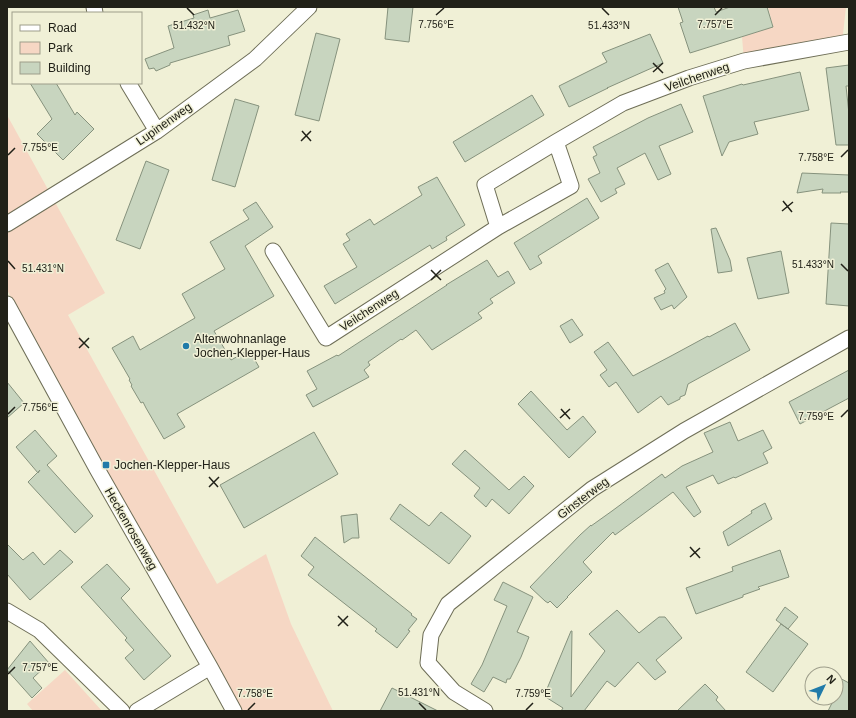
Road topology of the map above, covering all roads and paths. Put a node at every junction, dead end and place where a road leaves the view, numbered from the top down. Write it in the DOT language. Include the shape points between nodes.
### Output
graph roads {
  1 [pos="309,7"];
  2 [pos="849,42"];
  3 [pos="129,84"];
  4 [pos="157,131"];
  5 [pos="556,142"];
  6 [pos="7,224"];
  7 [pos="498,227"];
  8 [pos="273,251"];
  9 [pos="7,304"];
  10 [pos="849,338"];
  11 [pos="7,611"];
  12 [pos="210,667"];
  13 [pos="122,711"];
  14 [pos="137,711"];
  15 [pos="234,711"];
  16 [pos="485,711"];
  1 -- 4 [label="street, Lupinenweg" via="255,59"];
  2 -- 5 [label="street, Veilchenweg" via="744,61 689,78 623,103"];
  3 -- 4 [label="street"];
  4 -- 6 [label="street, Lupinenweg"];
  5 -- 7 [label="street, Veilchenweg" via="485,185"];
  5 -- 7 [label="street, Veilchenweg" via="571,186"];
  7 -- 8 [label="street, Veilchenweg" via="326,338"];
  9 -- 12 [label="street, Heckenrosenweg" via="97,470"];
  10 -- 16 [label="street, Ginsterweg" via="684,431 592,489 448,604 431,635 428,663 454,692"];
  11 -- 13 [label="street" via="38,630"];
  12 -- 14 [label="street"];
  12 -- 15 [label="street, Heckenrosenweg"];
}
